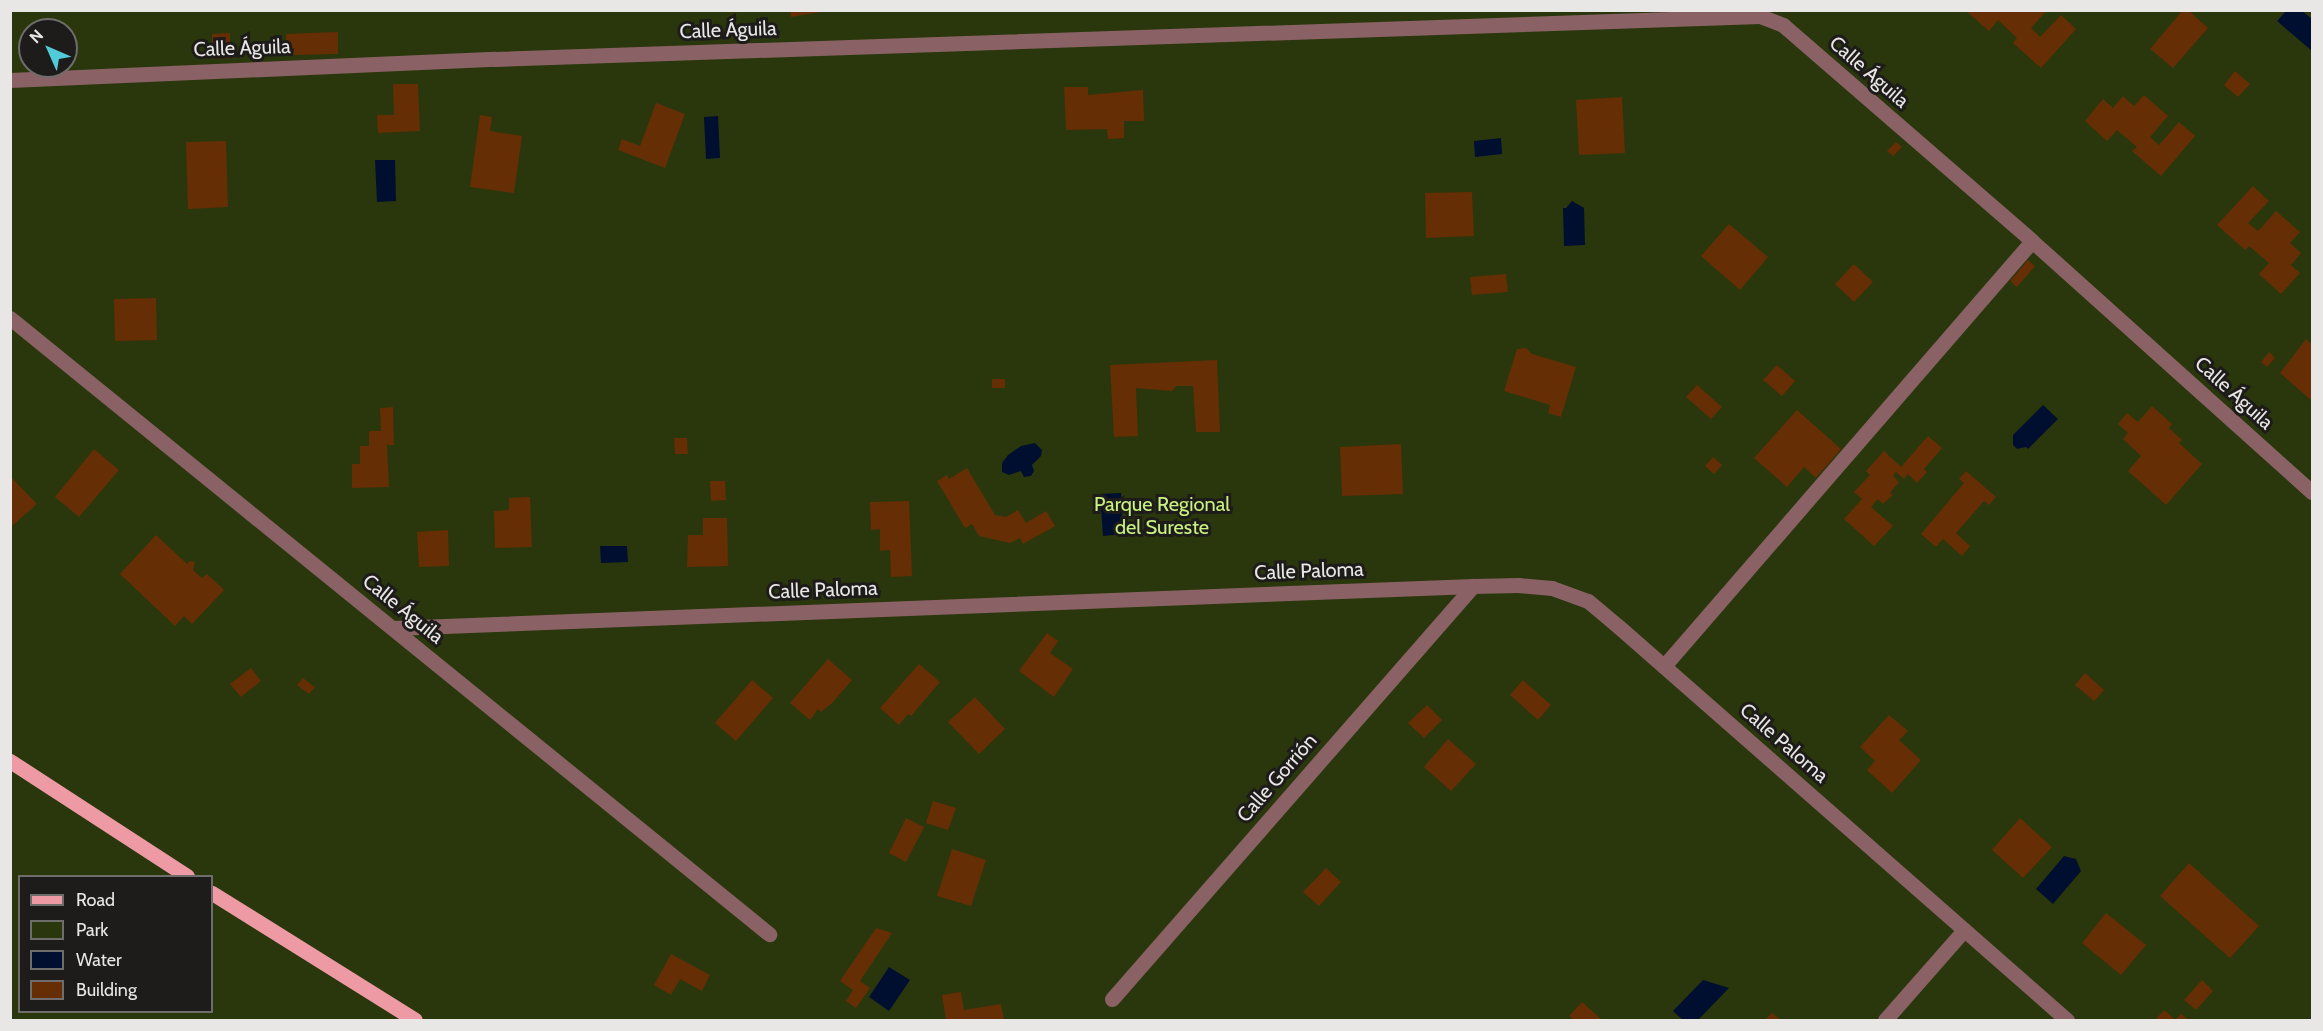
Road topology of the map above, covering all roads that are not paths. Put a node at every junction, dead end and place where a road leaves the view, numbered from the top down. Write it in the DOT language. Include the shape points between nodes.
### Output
graph roads {
  1 [pos="10,80"];
  2 [pos="2032,241"];
  3 [pos="10,318"];
  4 [pos="2313,492"];
  5 [pos="1473,586"];
  6 [pos="393,628"];
  7 [pos="1664,666"];
  8 [pos="10,761"];
  9 [pos="185,875"];
  10 [pos="213,894"];
  11 [pos="1964,930"];
  12 [pos="769,934"];
  13 [pos="1112,999"];
  14 [pos="415,1020"];
  15 [pos="1885,1020"];
  16 [pos="2067,1020"];
  1 -- 2 [label="street, Calle Águila" via="518,58 1760,16 1783,25"];
  2 -- 4 [label="street, Calle Águila"];
  2 -- 7 [label="street"];
  3 -- 6 [label="street, Calle Águila"];
  5 -- 6 [label="street, Calle Paloma"];
  5 -- 7 [label="street, Calle Paloma" via="1518,585 1571,593 1588,601"];
  5 -- 13 [label="street, Calle Gorrión"];
  6 -- 12 [label="street, Calle Águila"];
  7 -- 11 [label="street, Calle Paloma"];
  8 -- 9 [label="main road"];
  10 -- 14 [label="main road"];
  11 -- 15 [label="street"];
  11 -- 16 [label="street, Calle Paloma"];
}
